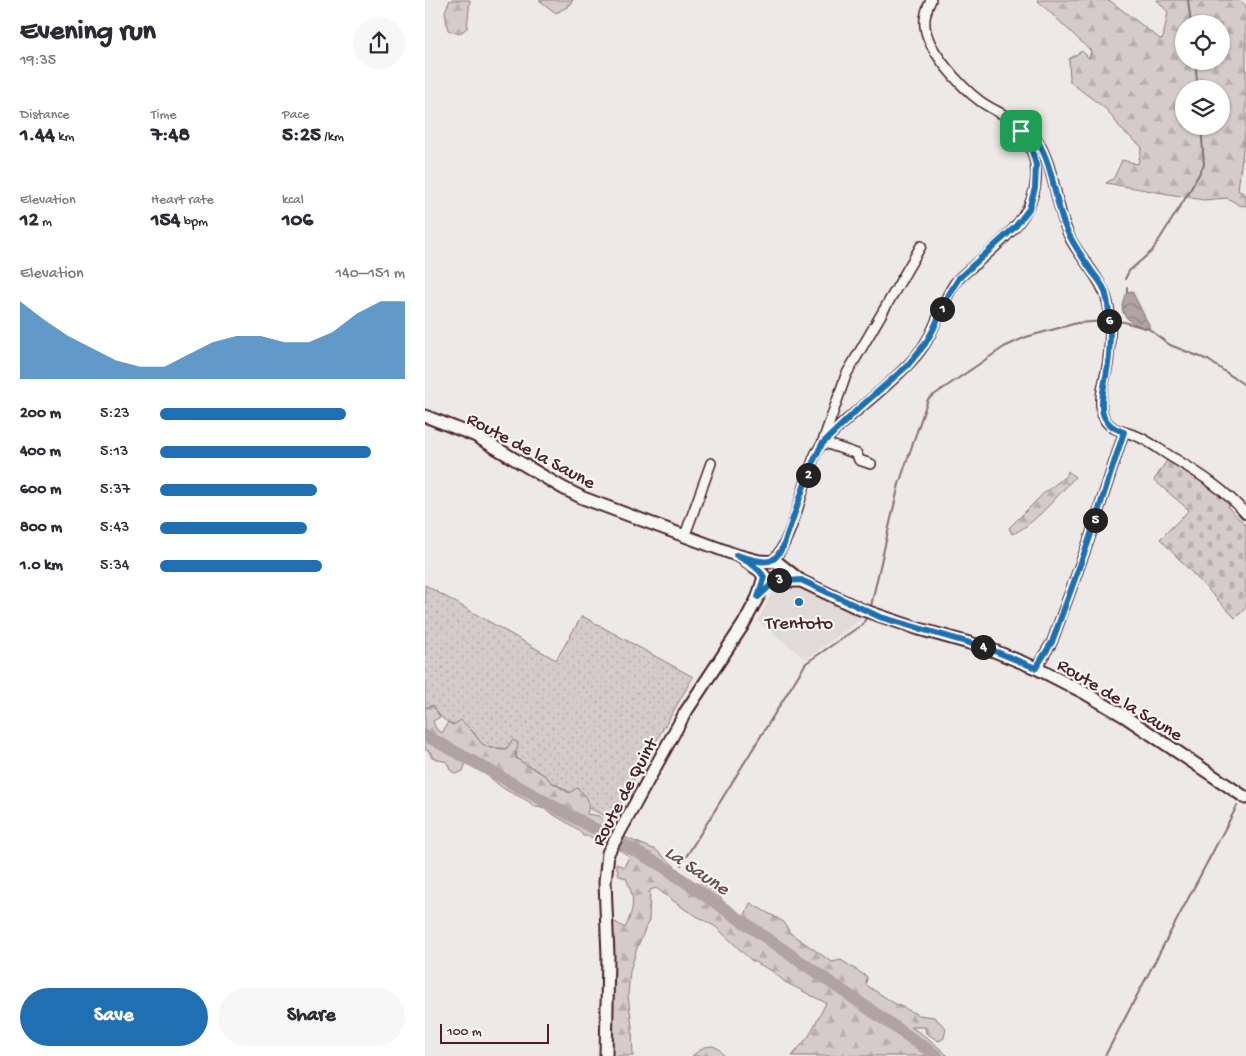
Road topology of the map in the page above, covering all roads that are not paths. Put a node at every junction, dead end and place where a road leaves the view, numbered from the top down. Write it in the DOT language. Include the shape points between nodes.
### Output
graph roads {
  1 [pos="931,0"];
  2 [pos="1007,118"];
  3 [pos="921,246"];
  4 [pos="425,416"];
  5 [pos="1124,432"];
  6 [pos="822,444"];
  7 [pos="711,463"];
  8 [pos="871,464"];
  9 [pos="1246,514"];
  10 [pos="685,535"];
  11 [pos="736,555"];
  12 [pos="776,564"];
  13 [pos="770,578"];
  14 [pos="801,580"];
  15 [pos="1036,668"];
  16 [pos="1246,798"];
  17 [pos="606,1056"];
  1 -- 2 [label="street" via="925,26 928,38 942,61 970,94"];
  2 -- 5 [label="street" via="1025,126 1037,140 1049,168 1064,224 1104,289 1110,327 1102,411 1112,428"];
  2 -- 6 [label="street" via="1026,138 1036,165 1035,188 1029,209 1015,227 959,278 925,344 907,366"];
  3 -- 6 [label="street" via="846,375"];
  4 -- 10 [label="street, Route de la Saune" via="477,436 577,495"];
  5 -- 9 [label="street" via="1141,438 1205,477"];
  5 -- 15 [label="street" via="1052,642"];
  6 -- 8 [label="street" via="857,454 859,460"];
  6 -- 12 [label="street"];
  7 -- 10 [label="street"];
  10 -- 11 [label="street, Route de la Saune"];
  11 -- 12 [label="street, Route de la Saune"];
  11 -- 13 [label="street, Route de la Saune"];
  12 -- 13 [label="street" via="763,568"];
  12 -- 13 [label="street" via="783,575"];
  12 -- 14 [label="street, Route de la Saune"];
  13 -- 14 [label="street, Route de la Saune"];
  13 -- 17 [label="street, Route de Quint" via="738,634 685,713 610,848 606,872"];
  14 -- 15 [label="street, Route de la Saune" via="880,617 987,648"];
  15 -- 16 [label="street, Route de la Saune" via="1124,716"];
}
